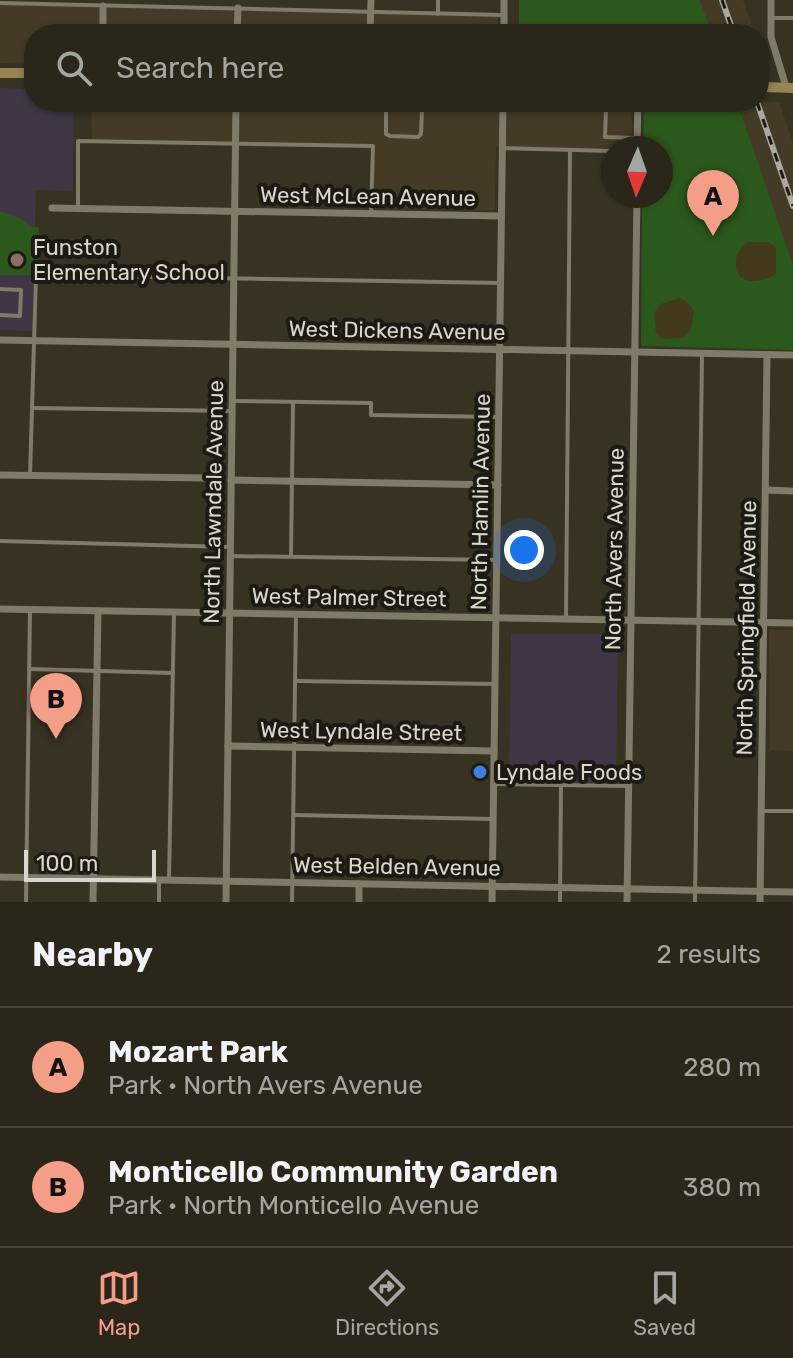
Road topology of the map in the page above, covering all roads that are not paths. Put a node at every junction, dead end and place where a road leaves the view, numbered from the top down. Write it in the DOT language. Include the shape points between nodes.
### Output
graph roads {
  1 [pos="170,0"];
  2 [pos="304,0"];
  3 [pos="371,0"];
  4 [pos="438,0"];
  5 [pos="504,0"];
  6 [pos="771,0"];
  7 [pos="36,2"];
  8 [pos="0,3"];
  9 [pos="103,6"];
  10 [pos="170,7"];
  11 [pos="238,8"];
  12 [pos="304,10"];
  13 [pos="370,12"];
  14 [pos="438,14"];
  15 [pos="504,15"];
  16 [pos="771,18"];
  17 [pos="793,18"];
  18 [pos="103,24"];
  19 [pos="237,24"];
  20 [pos="370,24"];
  21 [pos="504,24"];
  22 [pos="0,73"];
  23 [pos="24,73"];
  24 [pos="769,87"];
  25 [pos="790,88"];
  26 [pos="236,112"];
  27 [pos="386,112"];
  28 [pos="422,112"];
  29 [pos="503,112"];
  30 [pos="606,112"];
  31 [pos="638,112"];
  32 [pos="605,136"];
  33 [pos="637,136"];
  34 [pos="235,144"];
  35 [pos="502,148"];
  36 [pos="570,150"];
  37 [pos="601,151"];
  38 [pos="52,208"];
  39 [pos="78,208"];
  40 [pos="637,208"];
  41 [pos="234,211"];
  42 [pos="371,214"];
  43 [pos="501,216"];
  44 [pos="234,277"];
  45 [pos="500,283"];
  46 [pos="0,289"];
  47 [pos="0,315"];
  48 [pos="0,340"];
  49 [pos="34,341"];
  50 [pos="233,345"];
  51 [pos="500,350"];
  52 [pos="567,351"];
  53 [pos="634,352"];
  54 [pos="702,354"];
  55 [pos="767,355"];
  56 [pos="793,355"];
  57 [pos="232,401"];
  58 [pos="294,402"];
  59 [pos="32,408"];
  60 [pos="232,411"];
  61 [pos="499,417"];
  62 [pos="0,475"];
  63 [pos="30,476"];
  64 [pos="206,478"];
  65 [pos="231,480"];
  66 [pos="292,481"];
  67 [pos="498,485"];
  68 [pos="766,490"];
  69 [pos="793,491"];
  70 [pos="0,541"];
  71 [pos="230,551"];
  72 [pos="291,556"];
  73 [pos="497,560"];
  74 [pos="0,609"];
  75 [pos="30,609"];
  76 [pos="98,611"];
  77 [pos="174,612"];
  78 [pos="229,613"];
  79 [pos="296,614"];
  80 [pos="496,618"];
  81 [pos="566,619"];
  82 [pos="631,620"];
  83 [pos="699,622"];
  84 [pos="764,623"];
  85 [pos="793,623"];
  86 [pos="29,669"];
  87 [pos="97,671"];
  88 [pos="173,673"];
  89 [pos="295,681"];
  90 [pos="495,684"];
  91 [pos="228,746"];
  92 [pos="294,747"];
  93 [pos="494,751"];
  94 [pos="494,784"];
  95 [pos="561,785"];
  96 [pos="628,786"];
  97 [pos="761,811"];
  98 [pos="793,811"];
  99 [pos="294,815"];
  100 [pos="493,819"];
  101 [pos="0,877"];
  102 [pos="26,877"];
  103 [pos="93,878"];
  104 [pos="159,880"];
  105 [pos="169,880"];
  106 [pos="226,881"];
  107 [pos="293,882"];
  108 [pos="359,884"];
  109 [pos="492,886"];
  110 [pos="560,887"];
  111 [pos="627,889"];
  112 [pos="695,890"];
  113 [pos="760,891"];
  114 [pos="793,892"];
  115 [pos="26,902"];
  116 [pos="93,902"];
  117 [pos="159,902"];
  118 [pos="226,902"];
  119 [pos="292,902"];
  120 [pos="359,902"];
  121 [pos="492,902"];
  122 [pos="560,902"];
  123 [pos="627,902"];
  124 [pos="695,902"];
  125 [pos="760,902"];
  1 -- 10 [label="lane"];
  2 -- 12 [label="lane"];
  3 -- 13 [label="street"];
  4 -- 14 [label="lane"];
  5 -- 15 [label="street"];
  6 -- 16 [label="street"];
  7 -- 8 [label="lane"];
  7 -- 9 [label="lane"];
  9 -- 10 [label="lane"];
  9 -- 18 [label="street"];
  10 -- 11 [label="lane"];
  11 -- 12 [label="lane"];
  11 -- 19 [label="street"];
  12 -- 13 [label="lane"];
  13 -- 14 [label="lane"];
  13 -- 20 [label="street"];
  14 -- 15 [label="lane"];
  15 -- 21 [label="street"];
  16 -- 17 [label="lane"];
  16 -- 25 [label="street" via="772,46"];
  22 -- 23 [label="main road"];
  24 -- 25 [label="main road"];
  26 -- 34 [label="street, North Lawndale Avenue"];
  27 -- 28 [label="lane" via="386,134 418,137"];
  29 -- 35 [label="street, North Hamlin Avenue"];
  30 -- 32 [label="lane"];
  31 -- 33 [label="street"];
  34 -- 39 [label="lane" via="78,141"];
  34 -- 41 [label="street, North Lawndale Avenue"];
  34 -- 42 [label="lane" via="373,146"];
  35 -- 36 [label="lane"];
  35 -- 43 [label="street, North Hamlin Avenue"];
  36 -- 37 [label="lane"];
  36 -- 52 [label="lane"];
  38 -- 39 [label="street, West McLean Avenue"];
  39 -- 41 [label="street, West McLean Avenue"];
  40 -- 53 [label="street, North Avers Avenue"];
  41 -- 42 [label="street, West McLean Avenue"];
  41 -- 44 [label="street, North Lawndale Avenue"];
  42 -- 43 [label="street, West McLean Avenue"];
  43 -- 45 [label="street, North Hamlin Avenue"];
  44 -- 45 [label="lane"];
  44 -- 49 [label="lane" via="36,275"];
  44 -- 50 [label="street, North Lawndale Avenue"];
  45 -- 51 [label="street, North Hamlin Avenue"];
  46 -- 47 [label="lane" via="21,290 20,316"];
  48 -- 49 [label="street, West Dickens Avenue"];
  49 -- 50 [label="street, West Dickens Avenue"];
  49 -- 59 [label="lane"];
  50 -- 51 [label="street, West Dickens Avenue"];
  50 -- 57 [label="street, North Lawndale Avenue"];
  51 -- 52 [label="street, West Dickens Avenue"];
  51 -- 61 [label="street, North Hamlin Avenue"];
  52 -- 53 [label="street, West Dickens Avenue"];
  52 -- 81 [label="lane"];
  53 -- 54 [label="street, West Dickens Avenue"];
  53 -- 82 [label="street, North Avers Avenue"];
  54 -- 55 [label="street, West Dickens Avenue"];
  54 -- 83 [label="lane"];
  55 -- 56 [label="street, West Dickens Avenue"];
  55 -- 68 [label="street, North Springfield Avenue"];
  57 -- 58 [label="lane"];
  57 -- 60 [label="street, North Lawndale Avenue"];
  58 -- 61 [label="lane" via="371,403 371,415"];
  58 -- 66 [label="lane"];
  59 -- 60 [label="lane"];
  59 -- 63 [label="lane"];
  60 -- 65 [label="street, North Lawndale Avenue"];
  61 -- 67 [label="street, North Hamlin Avenue"];
  62 -- 63 [label="street"];
  63 -- 64 [label="street"];
  65 -- 66 [label="street"];
  65 -- 71 [label="street, North Lawndale Avenue"];
  66 -- 67 [label="street"];
  66 -- 72 [label="lane"];
  67 -- 73 [label="street, North Hamlin Avenue"];
  68 -- 69 [label="street"];
  68 -- 84 [label="street, North Springfield Avenue"];
  70 -- 71 [label="lane"];
  71 -- 72 [label="lane"];
  71 -- 78 [label="street, North Lawndale Avenue"];
  72 -- 73 [label="lane"];
  73 -- 80 [label="street, North Hamlin Avenue"];
  74 -- 75 [label="street, West Palmer Street"];
  75 -- 76 [label="street, West Palmer Street"];
  75 -- 86 [label="lane"];
  76 -- 77 [label="street, West Palmer Street"];
  76 -- 87 [label="street"];
  77 -- 78 [label="street, West Palmer Street"];
  77 -- 88 [label="lane"];
  78 -- 79 [label="street, West Palmer Street"];
  78 -- 91 [label="street, North Lawndale Avenue"];
  79 -- 80 [label="street, West Palmer Street"];
  79 -- 89 [label="lane"];
  80 -- 81 [label="street, West Palmer Street"];
  80 -- 90 [label="street, North Hamlin Avenue"];
  81 -- 82 [label="street, West Palmer Street"];
  82 -- 83 [label="street, West Palmer Street"];
  82 -- 96 [label="street, North Avers Avenue"];
  83 -- 84 [label="street, West Palmer Street"];
  83 -- 112 [label="lane"];
  84 -- 85 [label="street, West Palmer Street"];
  84 -- 97 [label="street, North Springfield Avenue"];
  86 -- 87 [label="lane"];
  86 -- 102 [label="lane"];
  87 -- 88 [label="lane"];
  87 -- 103 [label="street"];
  88 -- 105 [label="lane"];
  89 -- 90 [label="lane"];
  89 -- 92 [label="lane"];
  90 -- 93 [label="street, North Hamlin Avenue"];
  91 -- 92 [label="street, West Lyndale Street"];
  91 -- 106 [label="street, North Lawndale Avenue"];
  92 -- 93 [label="street, West Lyndale Street"];
  92 -- 99 [label="lane"];
  93 -- 94 [label="street, North Hamlin Avenue"];
  94 -- 95 [label="lane"];
  94 -- 100 [label="street, North Hamlin Avenue"];
  95 -- 96 [label="lane"];
  95 -- 110 [label="lane"];
  96 -- 111 [label="street, North Avers Avenue"];
  97 -- 98 [label="lane"];
  97 -- 113 [label="street, North Springfield Avenue"];
  99 -- 100 [label="lane"];
  99 -- 107 [label="lane"];
  100 -- 109 [label="street, North Hamlin Avenue"];
  101 -- 102 [label="street, West Belden Avenue"];
  102 -- 103 [label="street, West Belden Avenue"];
  102 -- 115 [label="lane"];
  103 -- 104 [label="street, West Belden Avenue"];
  103 -- 116 [label="street"];
  104 -- 105 [label="street, West Belden Avenue"];
  104 -- 117 [label="lane"];
  105 -- 106 [label="street, West Belden Avenue"];
  106 -- 107 [label="street, West Belden Avenue"];
  106 -- 118 [label="street, North Lawndale Avenue"];
  107 -- 108 [label="street, West Belden Avenue"];
  107 -- 119 [label="lane"];
  108 -- 109 [label="street, West Belden Avenue"];
  108 -- 120 [label="street"];
  109 -- 110 [label="street, West Belden Avenue"];
  109 -- 121 [label="street, North Hamlin Avenue"];
  110 -- 111 [label="street, West Belden Avenue"];
  110 -- 122 [label="lane"];
  111 -- 112 [label="street, West Belden Avenue"];
  111 -- 123 [label="street, North Avers Avenue"];
  112 -- 113 [label="street, West Belden Avenue"];
  112 -- 124 [label="lane"];
  113 -- 114 [label="street, West Belden Avenue"];
  113 -- 125 [label="street, North Springfield Avenue"];
}
